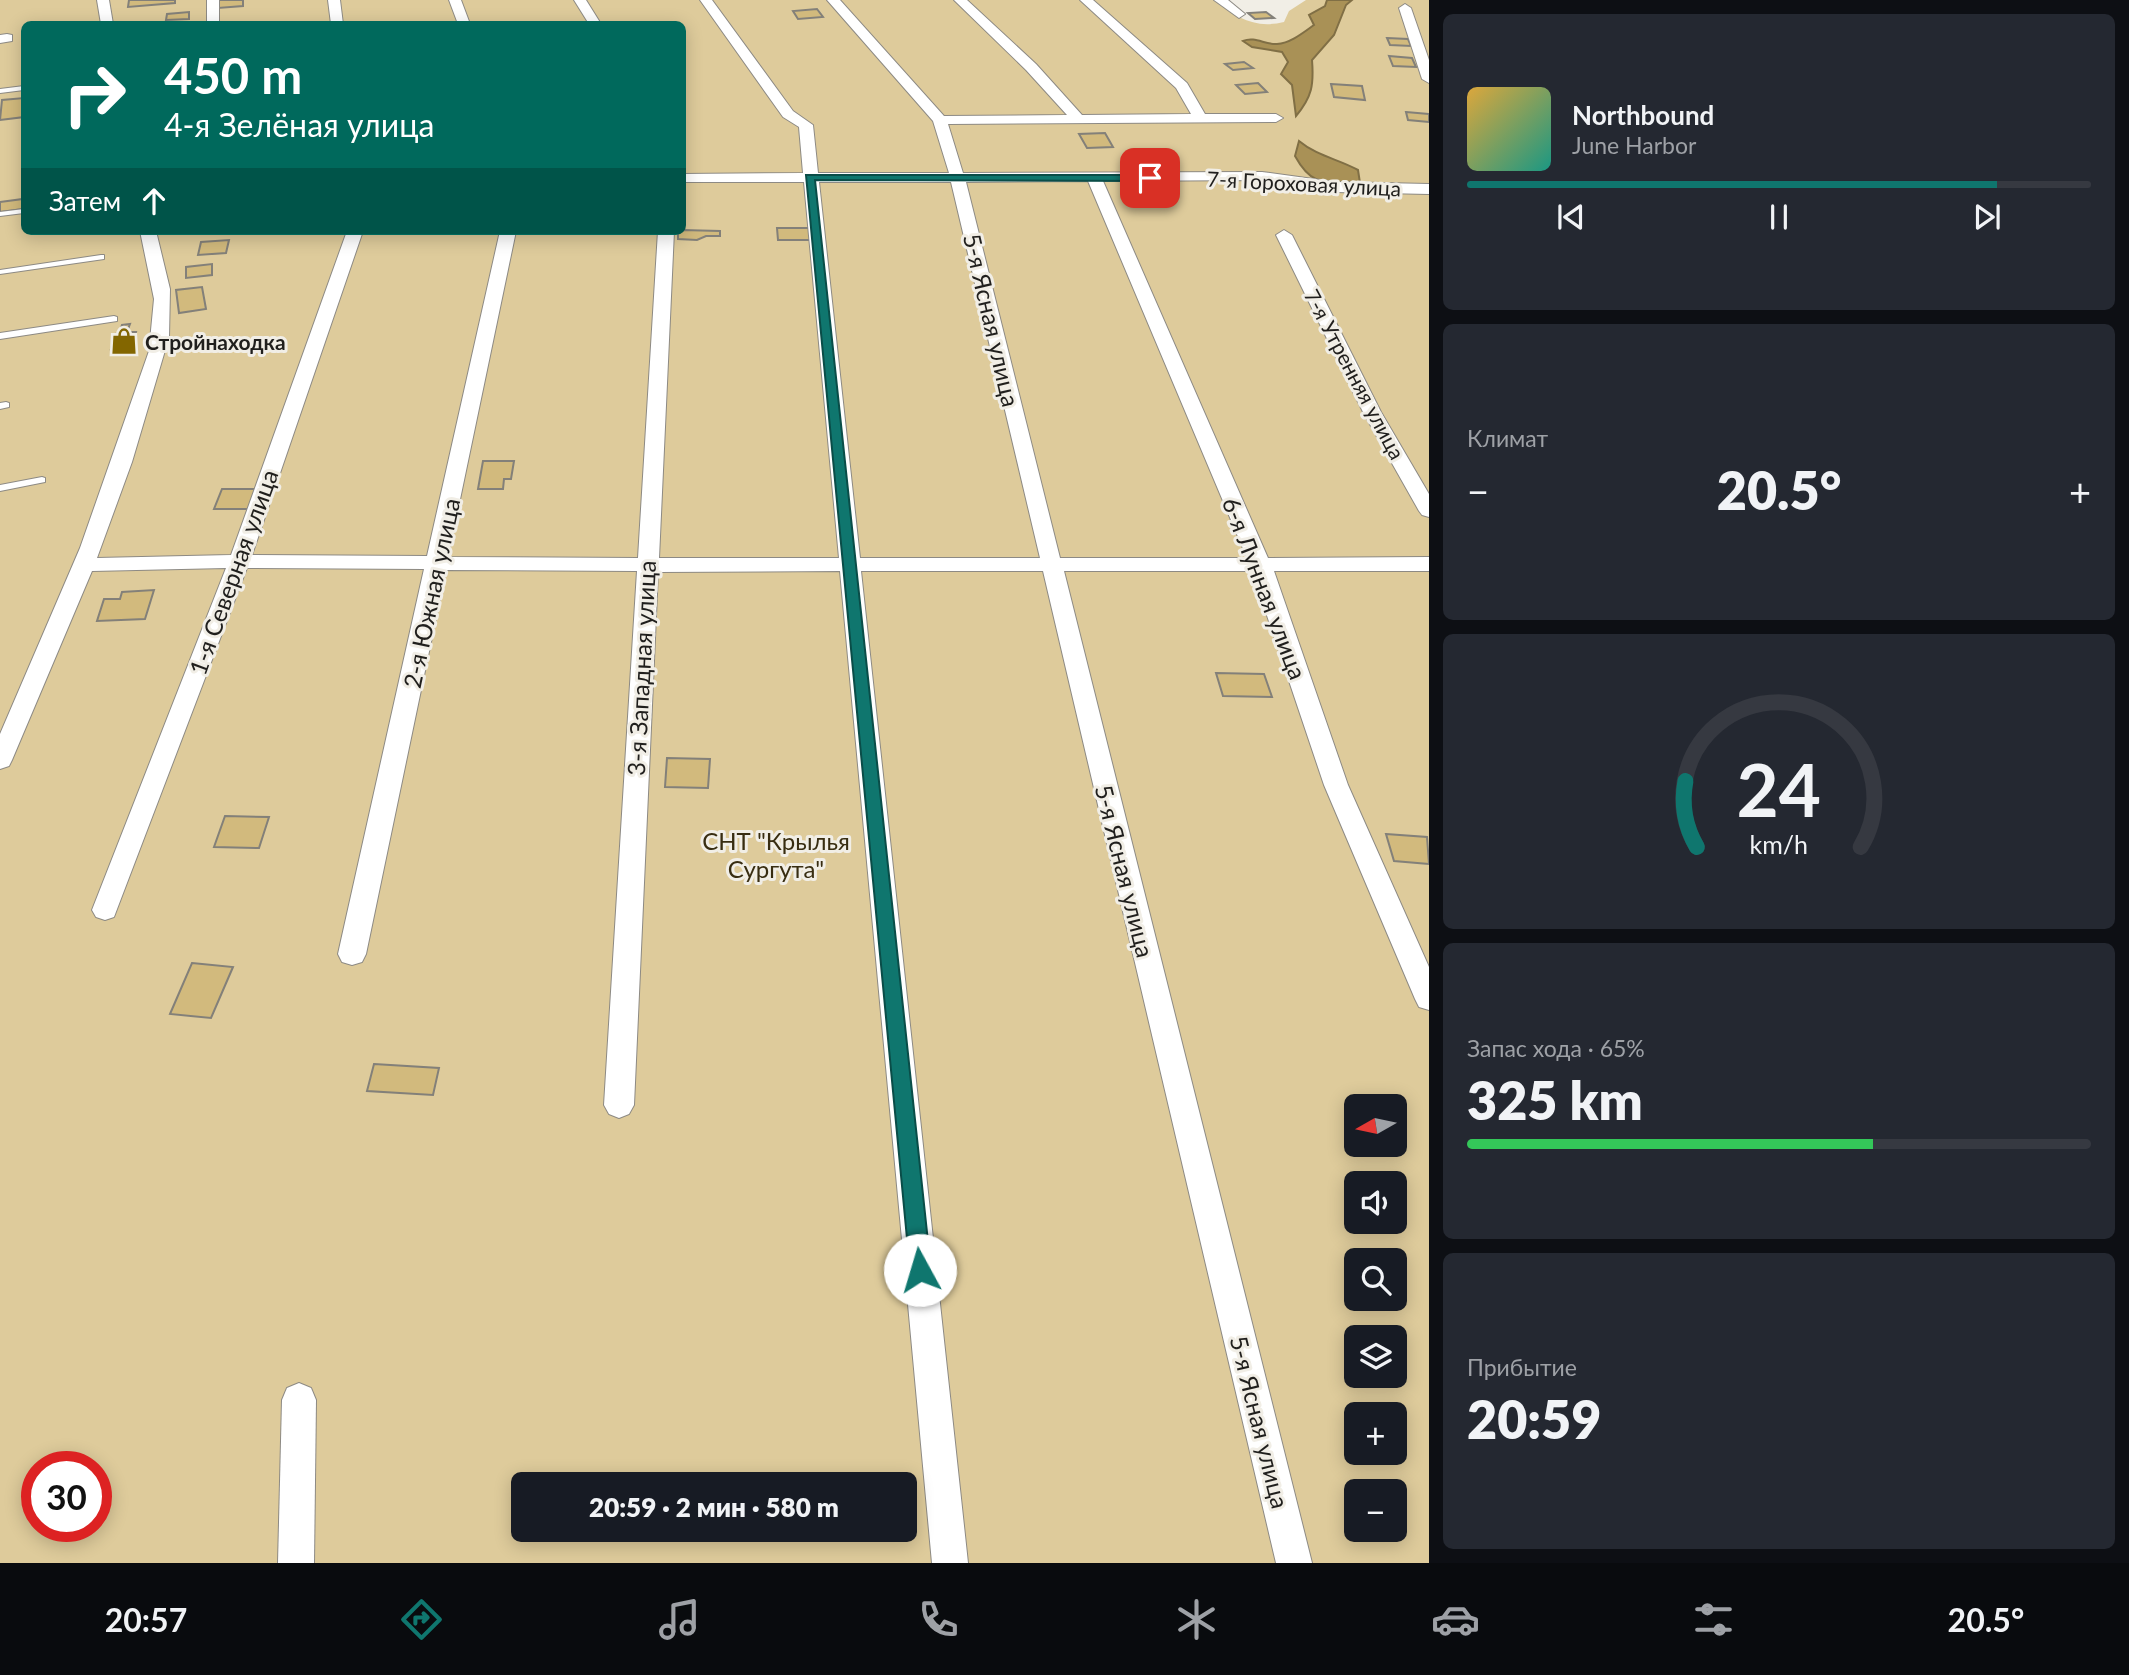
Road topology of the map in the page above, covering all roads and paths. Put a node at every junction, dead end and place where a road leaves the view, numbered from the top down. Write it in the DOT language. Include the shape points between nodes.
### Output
graph roads {
  1 [pos="103,0"];
  2 [pos="213,0"];
  3 [pos="334,0"];
  4 [pos="455,0"];
  5 [pos="580,0"];
  6 [pos="706,0"];
  7 [pos="833,0"];
  8 [pos="960,0"];
  9 [pos="1086,0"];
  10 [pos="1220,0"];
  11 [pos="1405,8"];
  12 [pos="1239,14"];
  13 [pos="106,21"];
  14 [pos="213,21"];
  15 [pos="337,21"];
  16 [pos="463,21"];
  17 [pos="592,21"];
  18 [pos="1429,79"];
  19 [pos="21,88"];
  20 [pos="0,91"];
  21 [pos="1276,118"];
  22 [pos="1078,119"];
  23 [pos="1201,119"];
  24 [pos="940,120"];
  25 [pos="810,177"];
  26 [pos="686,178"];
  27 [pos="958,178"];
  28 [pos="1094,178"];
  29 [pos="1429,189"];
  30 [pos="21,211"];
  31 [pos="0,214"];
  32 [pos="149,235"];
  33 [pos="354,235"];
  34 [pos="507,235"];
  35 [pos="666,235"];
  36 [pos="1284,235"];
  37 [pos="101,257"];
  38 [pos="0,272"];
  39 [pos="114,319"];
  40 [pos="0,336"];
  41 [pos="42,480"];
  42 [pos="0,488"];
  43 [pos="1429,511"];
  44 [pos="239,561"];
  45 [pos="438,562"];
  46 [pos="1050,563"];
  47 [pos="1429,564"];
  48 [pos="82,565"];
  49 [pos="647,565"];
  50 [pos="848,565"];
  51 [pos="1261,565"];
  52 [pos="0,760"];
  53 [pos="105,910"];
  54 [pos="352,954"];
  55 [pos="1429,999"];
  56 [pos="619,1105"];
  57 [pos="299,1400"];
  58 [pos="296,1563"];
  59 [pos="950,1563"];
  60 [pos="1294,1563"];
  1 -- 13 [label="street"];
  2 -- 14 [label="street"];
  3 -- 15 [label="street"];
  4 -- 16 [label="street"];
  5 -- 17 [label="street"];
  6 -- 25 [label="street" via="788,114 806,125"];
  7 -- 24 [label="street"];
  8 -- 22 [label="street"];
  9 -- 23 [label="street" via="1181,86"];
  10 -- 12 [label="street"];
  11 -- 18 [label="street"];
  19 -- 20 [label="lane"];
  21 -- 23 [label="street"];
  22 -- 23 [label="street"];
  22 -- 24 [label="street"];
  24 -- 27 [label="street, 5-я Ясная улица"];
  25 -- 26 [label="street, 7-я Гороховая улица"];
  25 -- 27 [label="street, 7-я Гороховая улица"];
  25 -- 50 [label="street"];
  27 -- 28 [label="street, 7-я Гороховая улица"];
  27 -- 46 [label="street, 5-я Ясная улица"];
  28 -- 29 [label="street, 7-я Гороховая улица" via="1262,176 1335,187"];
  28 -- 51 [label="street, 6-я Лунная улица"];
  30 -- 31 [label="lane"];
  32 -- 48 [label="street" via="163,311 158,345 126,452"];
  33 -- 44 [label="street, 1-я Северная улица"];
  34 -- 45 [label="street, 2-я Южная улица"];
  35 -- 49 [label="street, 3-я Западная улица"];
  36 -- 43 [label="street, 7-я Утренняя улица" via="1372,412"];
  37 -- 38 [label="lane"];
  39 -- 40 [label="lane"];
  41 -- 42 [label="lane"];
  44 -- 45 [label="street"];
  44 -- 48 [label="street"];
  44 -- 53 [label="street, 1-я Северная улица"];
  45 -- 49 [label="street"];
  45 -- 54 [label="street, 2-я Южная улица"];
  46 -- 50 [label="street"];
  46 -- 51 [label="street"];
  46 -- 60 [label="street, 5-я Ясная улица"];
  47 -- 51 [label="street"];
  48 -- 52 [label="street"];
  49 -- 50 [label="street"];
  49 -- 56 [label="street, 3-я Западная улица"];
  50 -- 59 [label="street"];
  51 -- 55 [label="street, 6-я Лунная улица" via="1336,785"];
  57 -- 58 [label="street"];
}
